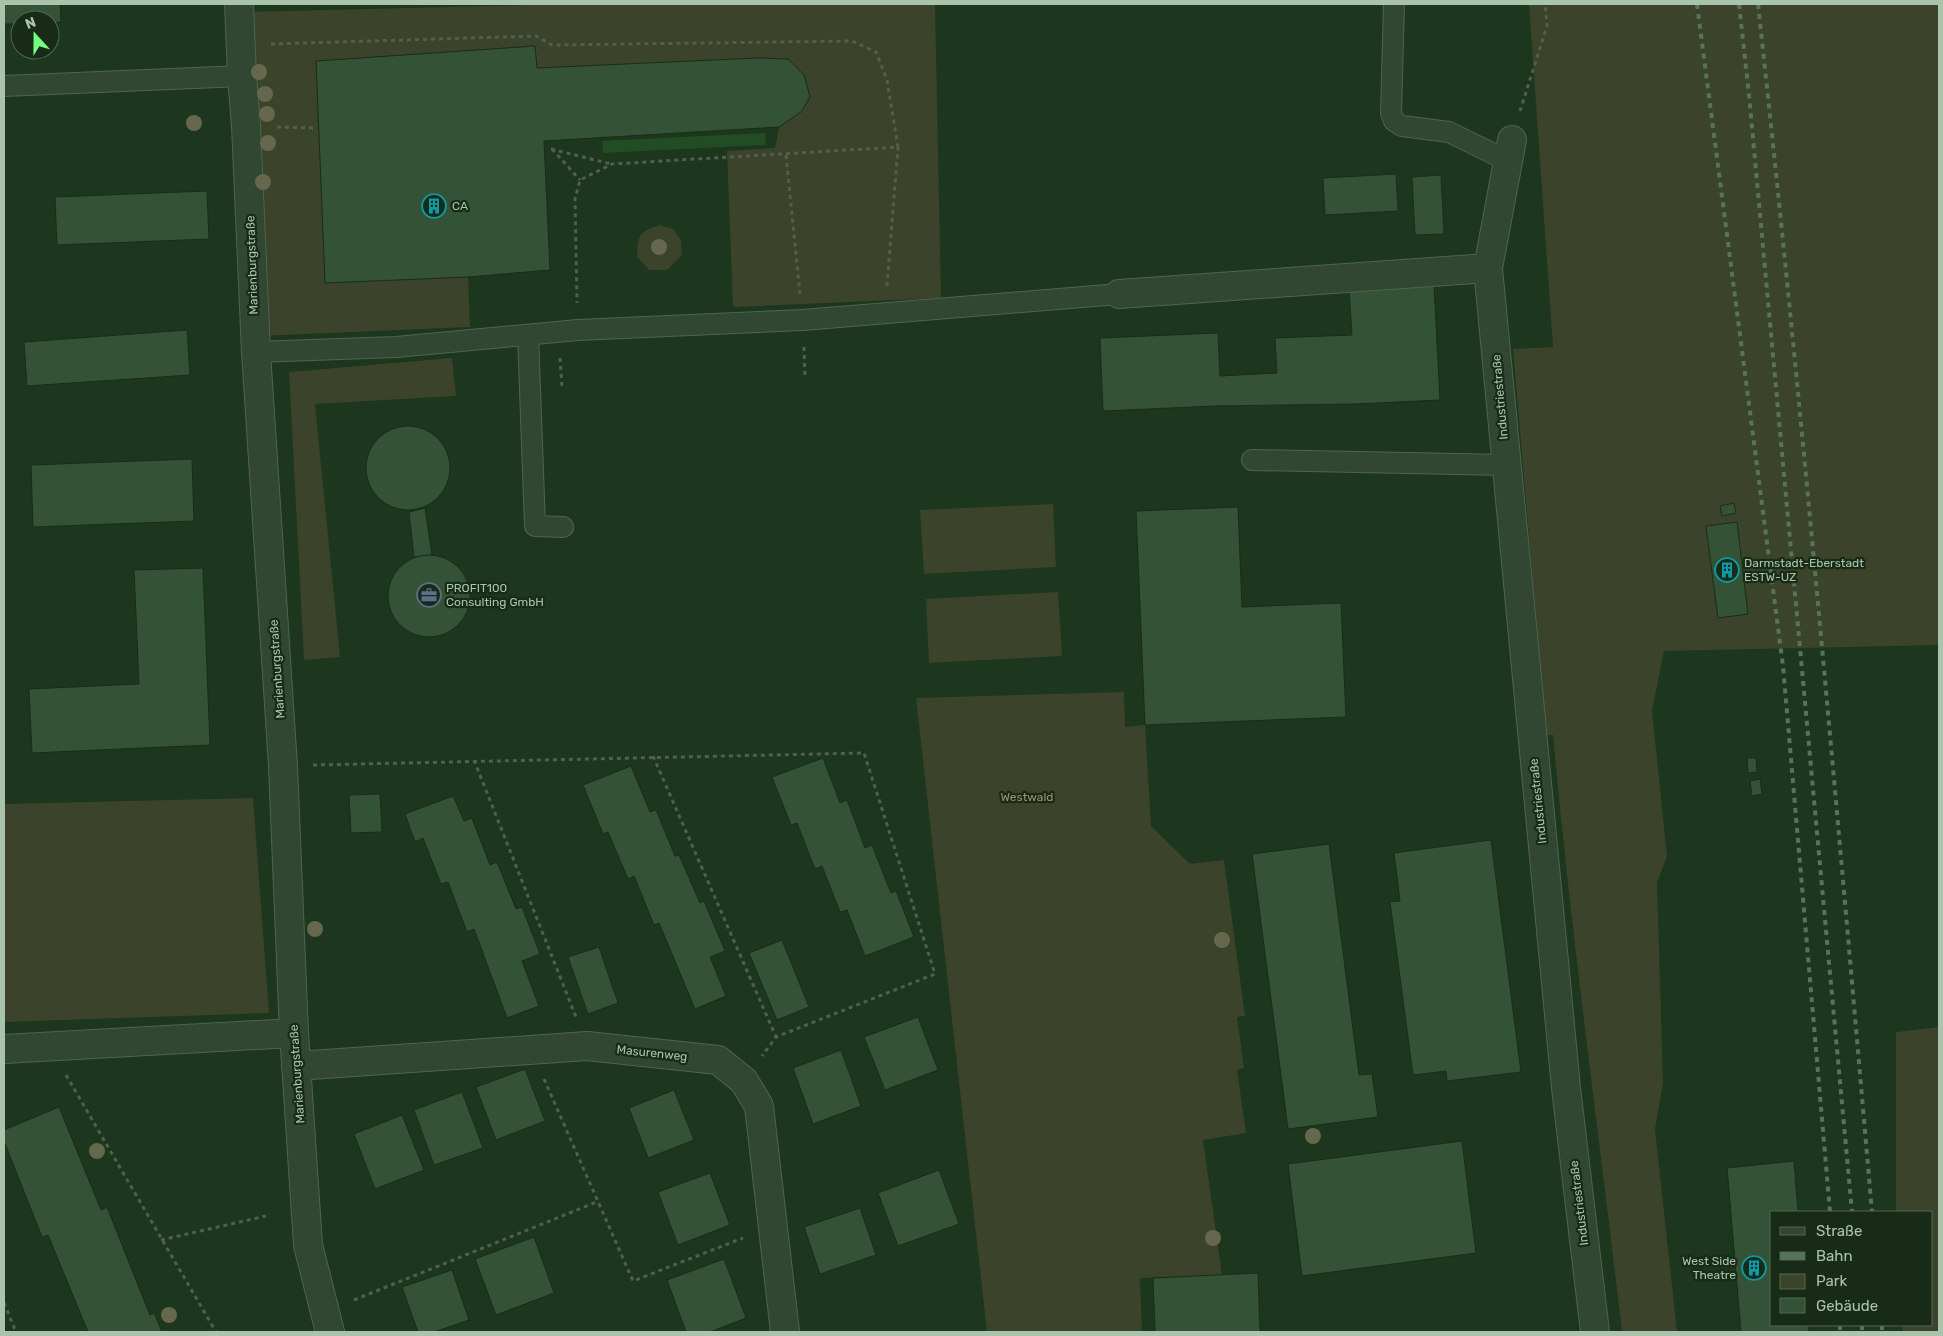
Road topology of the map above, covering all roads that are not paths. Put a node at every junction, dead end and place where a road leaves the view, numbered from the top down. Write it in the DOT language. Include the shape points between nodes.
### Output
graph roads {
  1 [pos="239,4"];
  2 [pos="1394,4"];
  3 [pos="242,76"];
  4 [pos="4,86"];
  5 [pos="1510,150"];
  6 [pos="1488,268"];
  7 [pos="1119,294"];
  8 [pos="528,335"];
  9 [pos="256,352"];
  10 [pos="1252,460"];
  11 [pos="1507,465"];
  12 [pos="563,527"];
  13 [pos="294,1034"];
  14 [pos="4,1049"];
  15 [pos="296,1066"];
  16 [pos="327,1322"];
  17 [pos="784,1332"];
  18 [pos="1595,1332"];
  1 -- 3 [label="street, Marienburgstraße"];
  2 -- 5 [label="lane" via="1391,113 1394,121 1402,126 1449,132"];
  3 -- 4 [label="lane"];
  3 -- 9 [label="street, Marienburgstraße"];
  5 -- 6 [label="street, Industriestraße"];
  6 -- 7 [label="street"];
  6 -- 11 [label="street, Industriestraße"];
  7 -- 8 [label="lane" via="803,320"];
  8 -- 9 [label="lane" via="396,347"];
  8 -- 12 [label="lane" via="535,526"];
  9 -- 13 [label="street, Marienburgstraße" via="283,766"];
  10 -- 11 [label="lane"];
  11 -- 18 [label="street, Industriestraße" via="1566,1088"];
  13 -- 14 [label="street"];
  13 -- 15 [label="street, Marienburgstraße"];
  15 -- 16 [label="street, Marienburgstraße" via="308,1245"];
  15 -- 17 [label="street, Masurenweg" via="587,1046 718,1060 744,1081 759,1106"];
}
